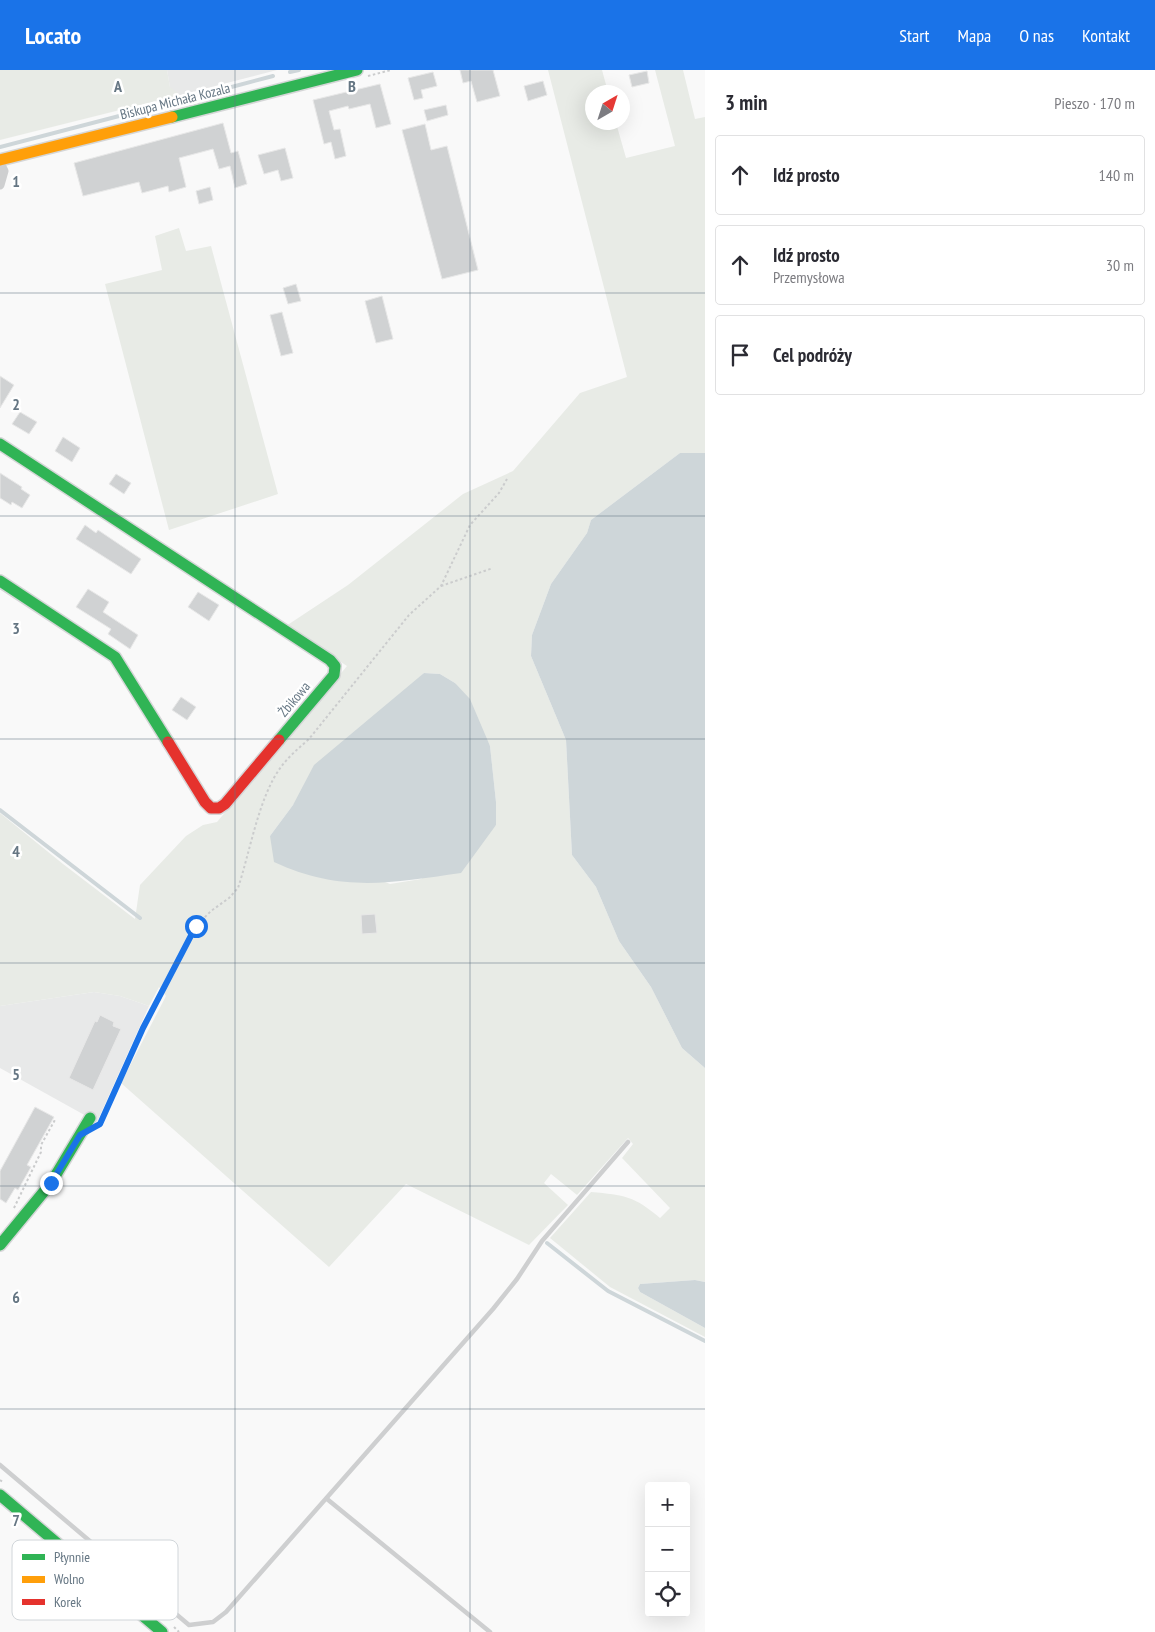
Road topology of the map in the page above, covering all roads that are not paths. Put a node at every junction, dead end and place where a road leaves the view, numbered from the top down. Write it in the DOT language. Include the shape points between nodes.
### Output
graph roads {
  1 [pos="356,70"];
  2 [pos="0,161"];
  3 [pos="0,185"];
  4 [pos="0,444"];
  5 [pos="0,581"];
  6 [pos="95,1121"];
  7 [pos="628,1142"];
  8 [pos="0,1245"];
  9 [pos="0,1465"];
  10 [pos="0,1495"];
  11 [pos="327,1499"];
  12 [pos="53,1540"];
  13 [pos="89,1540"];
  14 [pos="178,1616"];
  15 [pos="148,1620"];
  16 [pos="162,1632"];
  17 [pos="490,1632"];
  1 -- 2 [label="street, Biskupa Michała Kozala"];
  2 -- 3 [label="street" via="4,171"];
  4 -- 5 [label="street, Żbikowa" via="330,660 335,666 334,674 225,804 211,808 115,657"];
  6 -- 8 [label="street" via="51,1183"];
  7 -- 11 [label="lane" via="542,1241 517,1279"];
  9 -- 13 [label="lane"];
  10 -- 12 [label="street"];
  11 -- 14 [label="lane" via="222,1616 213,1622 189,1625"];
  11 -- 17 [label="lane"];
  15 -- 16 [label="street"];
}
